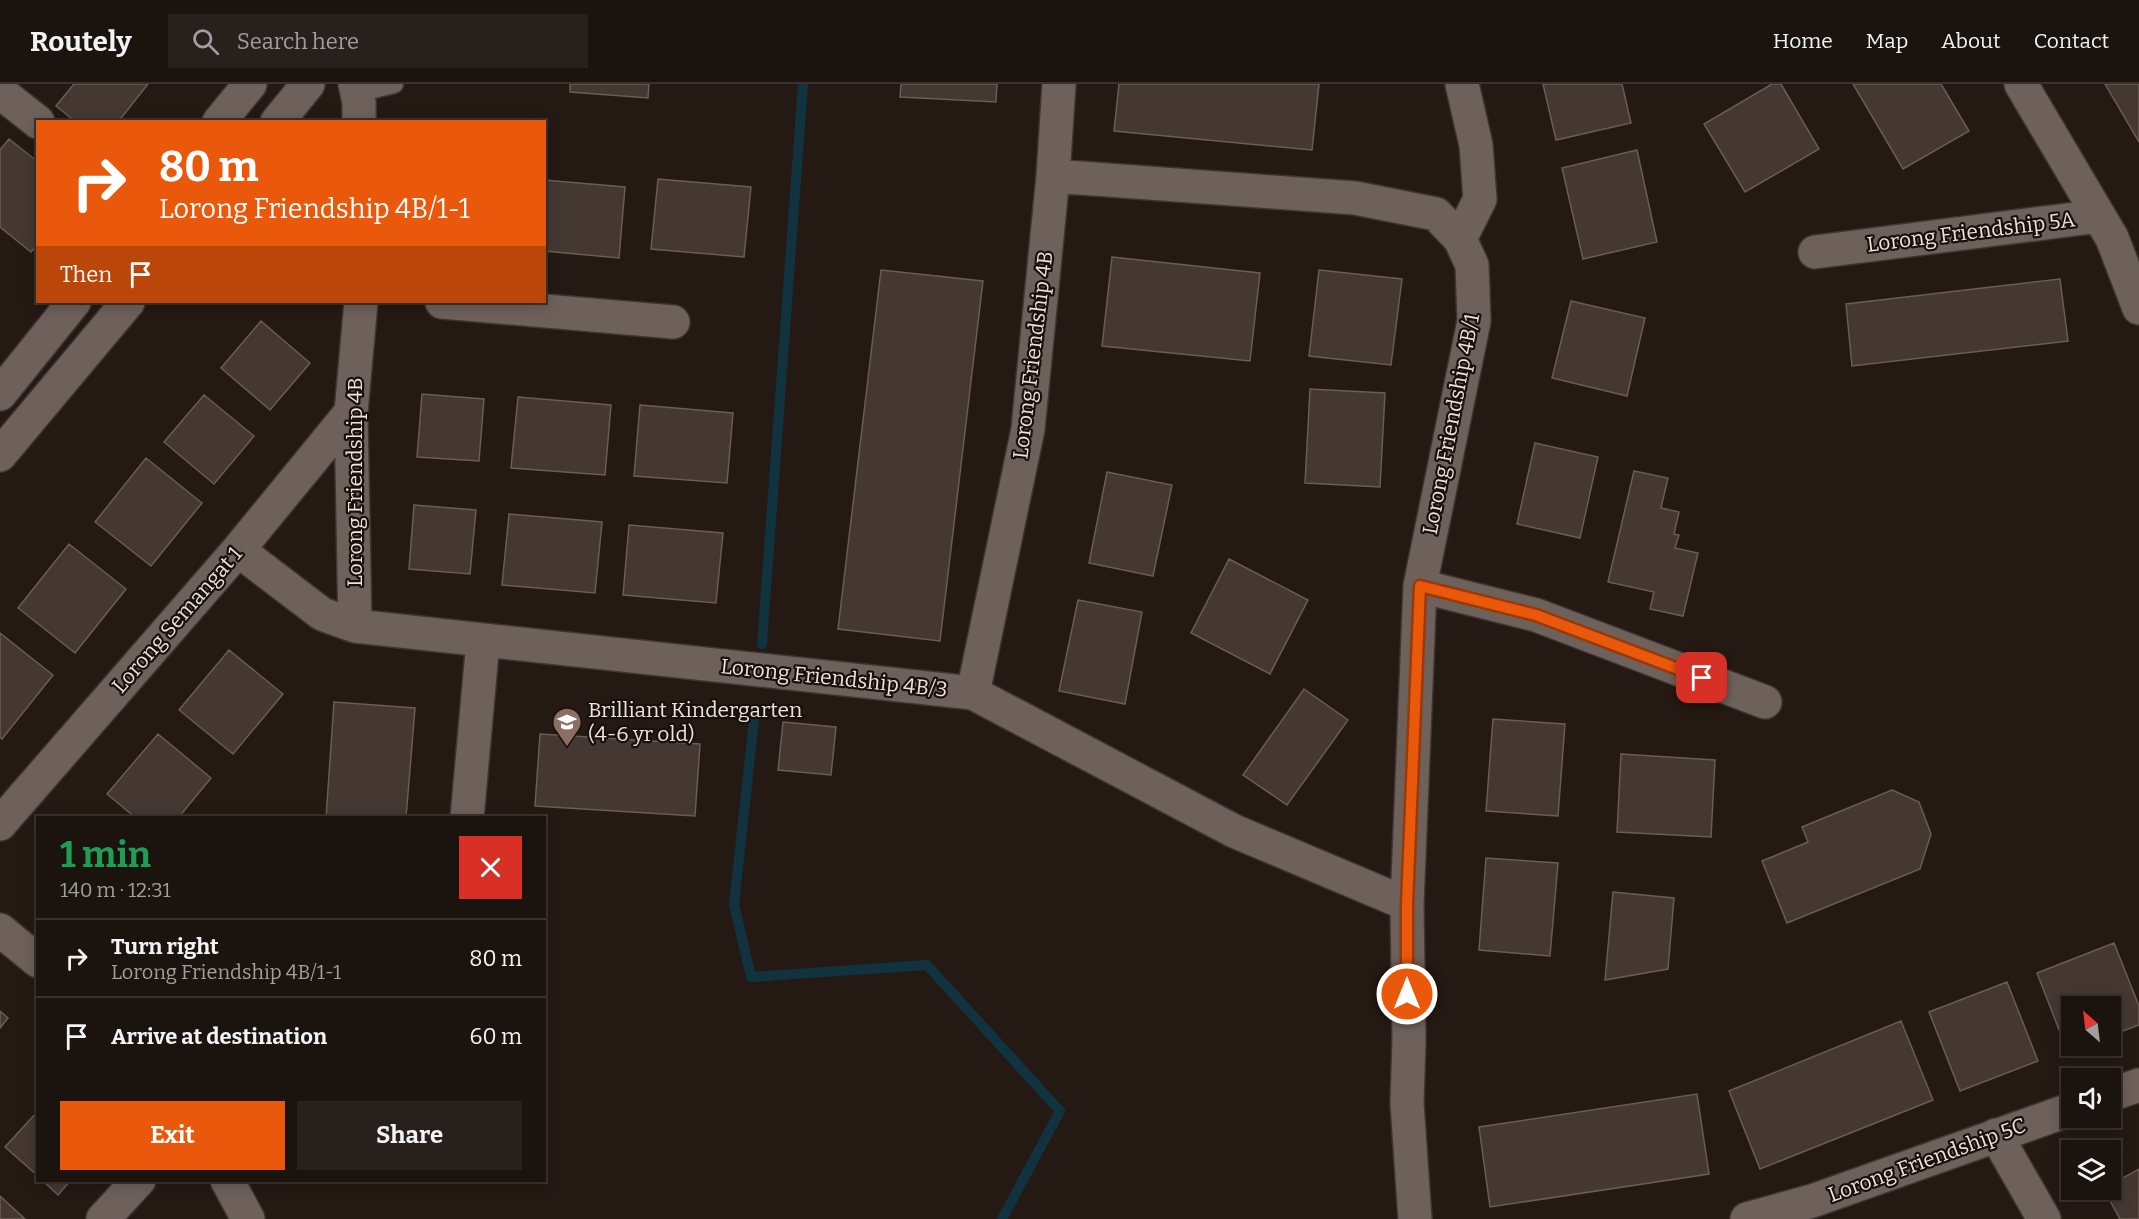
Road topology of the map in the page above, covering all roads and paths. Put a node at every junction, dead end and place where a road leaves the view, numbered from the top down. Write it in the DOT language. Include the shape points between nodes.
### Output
graph roads {
  1 [pos="250,84"];
  2 [pos="308,84"];
  3 [pos="394,84"];
  4 [pos="1059,84"];
  5 [pos="1462,84"];
  6 [pos="2021,84"];
  7 [pos="0,92"];
  8 [pos="357,99"];
  9 [pos="36,120"];
  10 [pos="221,120"];
  11 [pos="279,120"];
  12 [pos="1053,176"];
  13 [pos="2099,216"];
  14 [pos="1460,239"];
  15 [pos="1815,252"];
  16 [pos="73,303"];
  17 [pos="127,303"];
  18 [pos="361,303"];
  19 [pos="454,303"];
  20 [pos="2139,308"];
  21 [pos="673,322"];
  22 [pos="0,394"];
  23 [pos="351,412"];
  24 [pos="0,455"];
  25 [pos="238,550"];
  26 [pos="1420,586"];
  27 [pos="355,626"];
  28 [pos="483,641"];
  29 [pos="973,693"];
  30 [pos="1765,702"];
  31 [pos="467,816"];
  32 [pos="0,824"];
  33 [pos="1407,904"];
  34 [pos="0,930"];
  35 [pos="36,959"];
  36 [pos="2139,1085"];
  37 [pos="2121,1091"];
  38 [pos="2061,1113"];
  39 [pos="1996,1135"];
  40 [pos="137,1182"];
  41 [pos="228,1182"];
  42 [pos="103,1219"];
  43 [pos="248,1219"];
  44 [pos="1415,1219"];
  45 [pos="1747,1219"];
  46 [pos="2044,1219"];
  1 -- 10 [label="street"];
  2 -- 11 [label="street"];
  3 -- 8 [label="lane"];
  4 -- 12 [label="street, Lorong Friendship 4B"];
  5 -- 14 [label="street" via="1476,145 1480,200"];
  6 -- 13 [label="street"];
  7 -- 9 [label="street"];
  12 -- 14 [label="street, Lorong Friendship 4B/1" via="1355,198 1436,214"];
  12 -- 29 [label="street, Lorong Friendship 4B" via="1028,429"];
  13 -- 15 [label="street, Lorong Friendship 5A"];
  13 -- 20 [label="street, Lorong Friendship 5A" via="2112,238"];
  14 -- 26 [label="street, Lorong Friendship 4B/1" via="1472,266 1474,321"];
  16 -- 22 [label="street"];
  17 -- 24 [label="street"];
  18 -- 23 [label="street, Lorong Friendship 4B"];
  19 -- 21 [label="street"];
  23 -- 25 [label="street, Lorong Semangat 1"];
  23 -- 27 [label="street, Lorong Friendship 4B"];
  25 -- 27 [label="street, Lorong Friendship 4B/3" via="322,614"];
  25 -- 32 [label="street, Lorong Semangat 1"];
  26 -- 30 [label="street" via="1536,615"];
  26 -- 33 [label="street, Lorong Friendship 4B/1"];
  27 -- 28 [label="street, Lorong Friendship 4B/3"];
  28 -- 29 [label="street, Lorong Friendship 4B/3"];
  28 -- 31 [label="street"];
  29 -- 33 [label="street, Lorong Friendship 4B/3" via="1234,831"];
  33 -- 44 [label="street, Lorong Friendship 4B/1" via="1407,1103"];
  34 -- 35 [label="street"];
  36 -- 37 [label="street"];
  38 -- 39 [label="street, Lorong Friendship 5C"];
  39 -- 45 [label="street, Lorong Friendship 5C" via="1812,1201"];
  39 -- 46 [label="street"];
  40 -- 42 [label="street"];
  41 -- 43 [label="street"];
}
